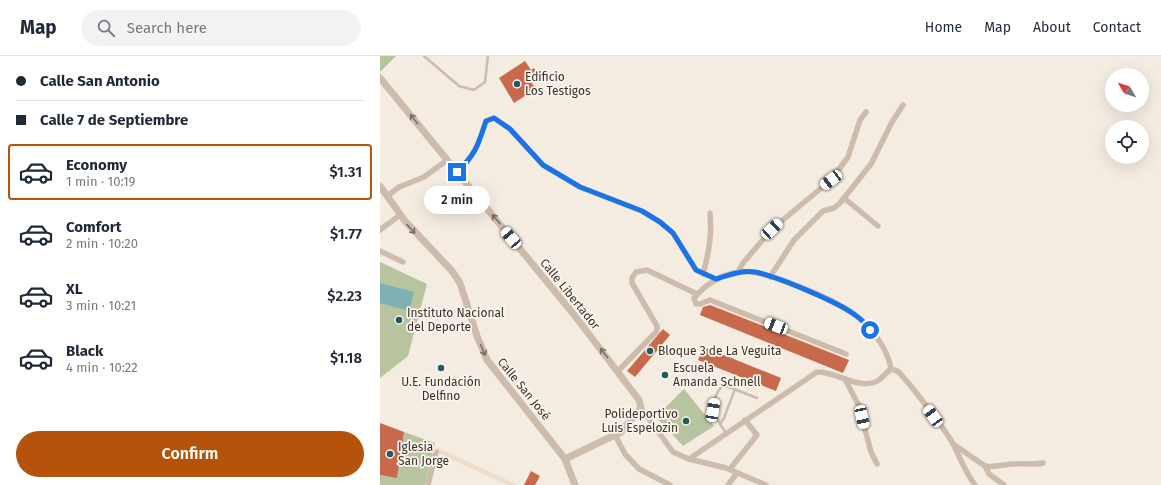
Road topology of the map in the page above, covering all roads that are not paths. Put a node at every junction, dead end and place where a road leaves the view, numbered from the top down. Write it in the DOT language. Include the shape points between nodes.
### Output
graph roads {
  1 [pos="424,56"];
  2 [pos="488,56"];
  3 [pos="380,78"];
  4 [pos="903,105"];
  5 [pos="866,112"];
  6 [pos="446,161"];
  7 [pos="457,172"];
  8 [pos="380,186"];
  9 [pos="387,196"];
  10 [pos="844,198"];
  11 [pos="710,213"];
  12 [pos="400,215"];
  13 [pos="878,226"];
  14 [pos="380,230"];
  15 [pos="380,251"];
  16 [pos="403,262"];
  17 [pos="738,272"];
  18 [pos="703,274"];
  19 [pos="770,277"];
  20 [pos="716,279"];
  21 [pos="697,294"];
  22 [pos="846,354"];
  23 [pos="891,369"];
  24 [pos="618,371"];
  25 [pos="845,379"];
  26 [pos="735,389"];
  27 [pos="757,398"];
  28 [pos="641,408"];
  29 [pos="745,420"];
  30 [pos="720,424"];
  31 [pos="726,433"];
  32 [pos="615,435"];
  33 [pos="953,444"];
  34 [pos="436,452"];
  35 [pos="565,459"];
  36 [pos="689,459"];
  37 [pos="1044,463"];
  38 [pos="877,464"];
  39 [pos="985,466"];
  40 [pos="730,470"];
  41 [pos="737,472"];
  42 [pos="428,485"];
  43 [pos="576,485"];
  44 [pos="670,485"];
  45 [pos="728,485"];
  46 [pos="766,485"];
  47 [pos="975,485"];
  48 [pos="1004,485"];
  1 -- 2 [label="lane" via="459,86 474,90 485,82"];
  6 -- 3 [label="street, Calle Libertador, one-way"];
  4 -- 10 [label="street" via="871,164"];
  5 -- 17 [label="street" via="860,120 848,157 831,180 772,229"];
  6 -- 7 [label="street, Calle Libertador"];
  6 -- 9 [label="street" via="424,177"];
  7 -- 18 [label="street" via="478,148 486,121 494,118 510,129 543,165 580,187 642,211 660,222 673,233 696,270"];
  24 -- 7 [label="street, Calle Libertador, one-way"];
  8 -- 9 [label="street, Calle San José"];
  9 -- 12 [label="street, Calle San José"];
  10 -- 13 [label="street"];
  10 -- 19 [label="street" via="834,208 823,211 794,240"];
  11 -- 18 [label="street" via="712,234"];
  12 -- 14 [label="street"];
  12 -- 35 [label="street, Calle San José, one-way" via="452,271 460,283 476,336 487,360"];
  15 -- 16 [label="street"];
  17 -- 19 [label="street" via="755,272"];
  17 -- 20 [label="street"];
  18 -- 20 [label="street"];
  19 -- 23 [label="street" via="854,314 882,347"];
  20 -- 21 [label="street"];
  21 -- 22 [label="street" via="694,298 696,304 710,300"];
  21 -- 24 [label="street" via="647,270 636,272 632,283 657,326 657,332"];
  23 -- 25 [label="street" via="880,380 872,382"];
  23 -- 33 [label="street" via="897,371 922,400"];
  24 -- 28 [label="street, Calle Libertador" via="639,400"];
  25 -- 29 [label="street" via="817,372"];
  25 -- 38 [label="street" via="859,406 871,452"];
  26 -- 27 [label="lane"];
  26 -- 30 [label="lane"];
  26 -- 30 [label="lane" via="722,386 719,390 713,410"];
  28 -- 32 [label="street" via="621,432"];
  28 -- 36 [label="street, Calle Libertador" via="673,452"];
  29 -- 31 [label="street"];
  29 -- 40 [label="street" via="755,432 756,439"];
  30 -- 31 [label="lane"];
  31 -- 36 [label="street"];
  32 -- 35 [label="street"];
  32 -- 44 [label="street" via="625,454 639,469"];
  33 -- 39 [label="street"];
  33 -- 47 [label="street"];
  34 -- 42 [label="street"];
  35 -- 43 [label="street, Calle San José"];
  36 -- 40 [label="street, Calle Libertador"];
  37 -- 39 [label="street"];
  39 -- 48 [label="street" via="989,474"];
  40 -- 41 [label="street, Calle Libertador"];
  41 -- 45 [label="street"];
  41 -- 46 [label="street, Calle Libertador"];
}
